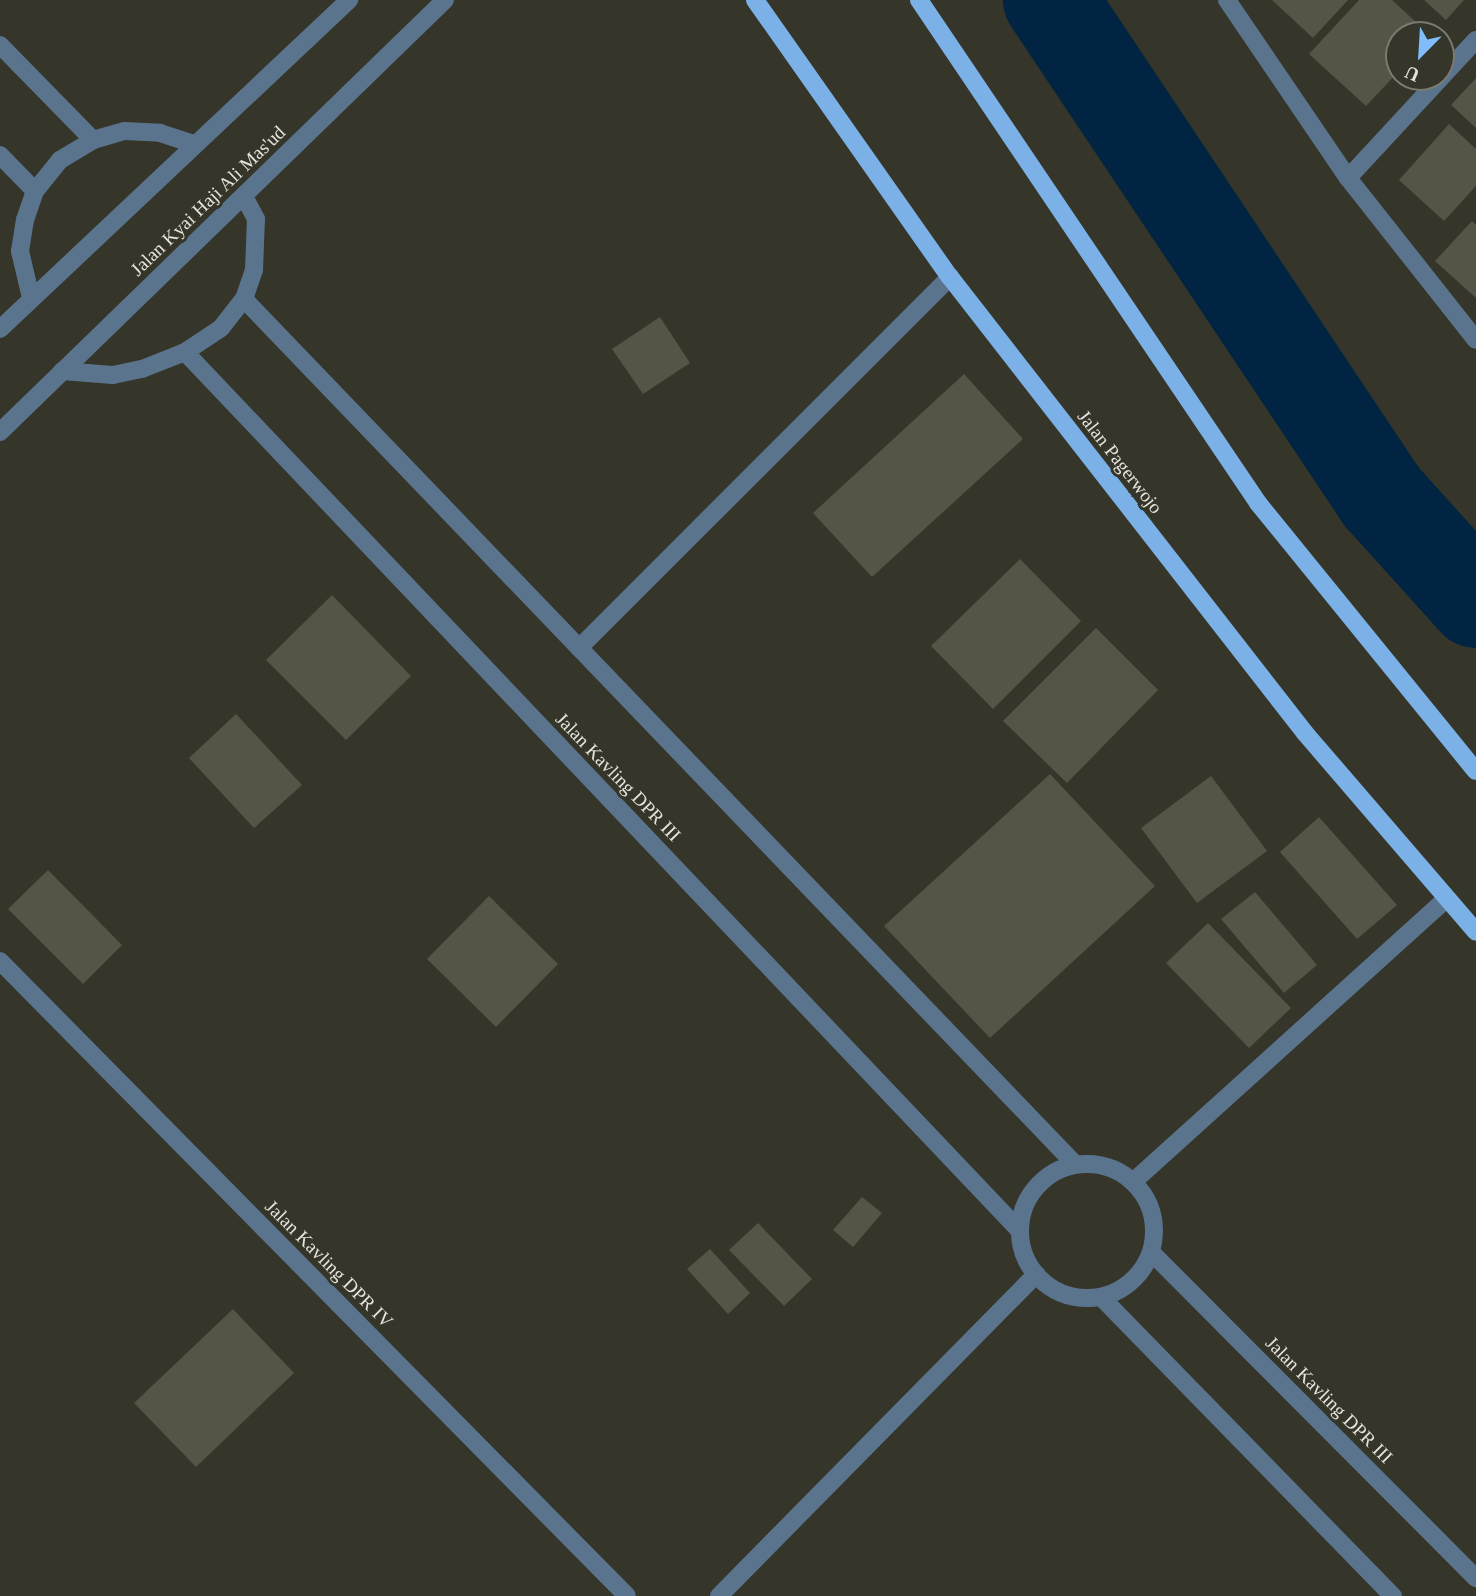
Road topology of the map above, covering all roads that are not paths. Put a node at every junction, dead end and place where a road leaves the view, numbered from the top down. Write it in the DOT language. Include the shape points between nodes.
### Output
graph roads {
  1 [pos="349,0"];
  2 [pos="445,0"];
  3 [pos="755,0"];
  4 [pos="919,0"];
  5 [pos="1227,0"];
  6 [pos="1476,40"];
  7 [pos="0,45"];
  8 [pos="93,140"];
  9 [pos="193,144"];
  10 [pos="0,155"];
  11 [pos="1348,178"];
  12 [pos="35,191"];
  13 [pos="244,196"];
  14 [pos="950,277"];
  15 [pos="31,298"];
  16 [pos="244,299"];
  17 [pos="0,329"];
  18 [pos="1476,341"];
  19 [pos="186,352"];
  20 [pos="62,371"];
  21 [pos="0,432"];
  22 [pos="579,648"];
  23 [pos="1476,771"];
  24 [pos="1446,899"];
  25 [pos="1476,932"];
  26 [pos="0,961"];
  27 [pos="1075,1164"];
  28 [pos="1133,1181"];
  29 [pos="1019,1230"];
  30 [pos="1152,1253"];
  31 [pos="1036,1274"];
  32 [pos="1101,1297"];
  33 [pos="1476,1578"];
  34 [pos="627,1596"];
  35 [pos="719,1596"];
  36 [pos="1393,1596"];
  1 -- 9 [label="street"];
  2 -- 13 [label="street, Jalan Kyai Haji Ali Mas'ud"];
  3 -- 14 [label="main road, Jalan Pagerwojo"];
  4 -- 23 [label="main road" via="1258,503"];
  5 -- 11 [label="street"];
  6 -- 11 [label="street"];
  7 -- 8 [label="street"];
  8 -- 9 [label="street" via="125,131 160,133"];
  8 -- 12 [label="street" via="60,160"];
  9 -- 15 [label="street"];
  10 -- 12 [label="street"];
  11 -- 18 [label="street"];
  12 -- 15 [label="street" via="20,251"];
  13 -- 16 [label="street" via="256,219 259,241"];
  13 -- 20 [label="street, Jalan Kyai Haji Ali Mas'ud"];
  14 -- 22 [label="street"];
  14 -- 24 [label="main road, Jalan Pagerwojo" via="1305,733"];
  15 -- 17 [label="street"];
  16 -- 19 [label="street" via="221,328"];
  16 -- 22 [label="street"];
  19 -- 20 [label="street" via="113,375"];
  19 -- 29 [label="street, Jalan Kavling DPR III"];
  20 -- 21 [label="street, Jalan Kyai Haji Ali Mas'ud"];
  22 -- 27 [label="street"];
  24 -- 25 [label="main road, Jalan Pagerwojo"];
  24 -- 28 [label="street"];
  26 -- 34 [label="street, Jalan Kavling DPR IV"];
  27 -- 28 [label="street" via="1106,1165"];
  27 -- 29 [label="street" via="1053,1172 1035,1187 1023,1207"];
  28 -- 30 [label="street" via="1151,1206 1155,1229"];
  29 -- 31 [label="street" via="1023,1254"];
  30 -- 32 [label="street" via="1141,1273 1123,1289"];
  30 -- 33 [label="street, Jalan Kavling DPR III"];
  31 -- 32 [label="street" via="1054,1290 1078,1298"];
  31 -- 35 [label="street"];
  32 -- 36 [label="street"];
}
